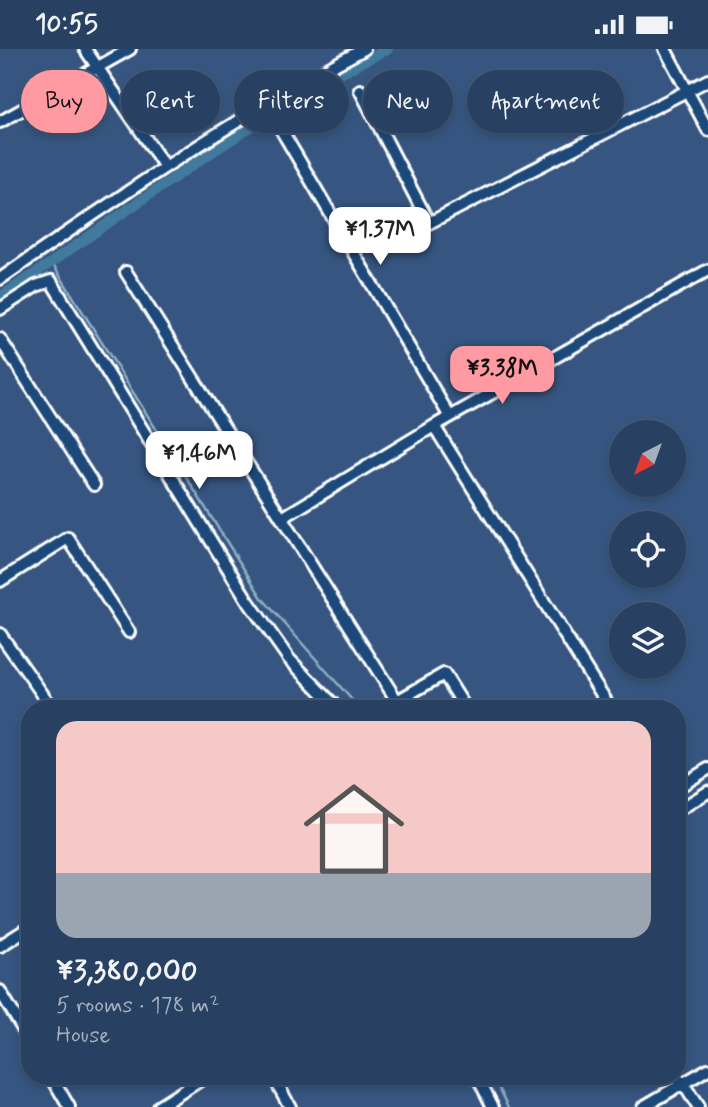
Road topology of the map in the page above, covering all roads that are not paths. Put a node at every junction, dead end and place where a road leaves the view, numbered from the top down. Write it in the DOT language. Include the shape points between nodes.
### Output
graph roads {
  1 [pos="85,49"];
  2 [pos="130,49"];
  3 [pos="364,49"];
  4 [pos="665,49"];
  5 [pos="96,67"];
  6 [pos="324,70"];
  7 [pos="708,80"];
  8 [pos="360,90"];
  9 [pos="687,91"];
  10 [pos="0,122"];
  11 [pos="234,124"];
  12 [pos="708,130"];
  13 [pos="283,133"];
  14 [pos="165,167"];
  15 [pos="708,270"];
  16 [pos="126,272"];
  17 [pos="0,279"];
  18 [pos="0,309"];
  19 [pos="0,339"];
  20 [pos="450,417"];
  21 [pos="434,426"];
  22 [pos="94,485"];
  23 [pos="282,518"];
  24 [pos="0,581"];
  25 [pos="128,632"];
  26 [pos="0,634"];
  27 [pos="47,700"];
  28 [pos="329,700"];
  29 [pos="396,700"];
  30 [pos="399,700"];
  31 [pos="460,700"];
  32 [pos="605,700"];
  33 [pos="708,769"];
  34 [pos="686,782"];
  35 [pos="708,792"];
  36 [pos="686,805"];
  37 [pos="21,933"];
  38 [pos="0,946"];
  39 [pos="0,991"];
  40 [pos="21,1026"];
  41 [pos="708,1069"];
  42 [pos="686,1077"];
  43 [pos="56,1085"];
  44 [pos="193,1085"];
  45 [pos="278,1085"];
  46 [pos="482,1085"];
  47 [pos="672,1085"];
  48 [pos="683,1085"];
  49 [pos="68,1107"];
  50 [pos="159,1107"];
  51 [pos="290,1107"];
  52 [pos="493,1107"];
  53 [pos="643,1107"];
  54 [pos="698,1107"];
  1 -- 5 [label="street"];
  2 -- 5 [label="street"];
  3 -- 6 [label="street"];
  4 -- 9 [label="street"];
  5 -- 10 [label="street"];
  5 -- 14 [label="street"];
  7 -- 9 [label="street"];
  8 -- 9 [label="street" via="429,223"];
  9 -- 12 [label="street"];
  11 -- 14 [label="street"];
  13 -- 20 [label="street"];
  14 -- 17 [label="street"];
  15 -- 20 [label="street"];
  16 -- 23 [label="street"];
  18 -- 28 [label="street" via="51,281 248,601 289,659"];
  19 -- 22 [label="street"];
  20 -- 21 [label="street"];
  21 -- 23 [label="street"];
  21 -- 32 [label="street"];
  23 -- 29 [label="street"];
  24 -- 25 [label="street" via="68,538"];
  26 -- 27 [label="street"];
  30 -- 31 [label="street" via="444,674"];
  33 -- 34 [label="street"];
  35 -- 36 [label="street"];
  37 -- 38 [label="street"];
  39 -- 40 [label="street"];
  41 -- 42 [label="street"];
  43 -- 49 [label="street"];
  44 -- 50 [label="street"];
  45 -- 51 [label="street"];
  46 -- 52 [label="street"];
  47 -- 53 [label="street"];
  48 -- 54 [label="street"];
}
